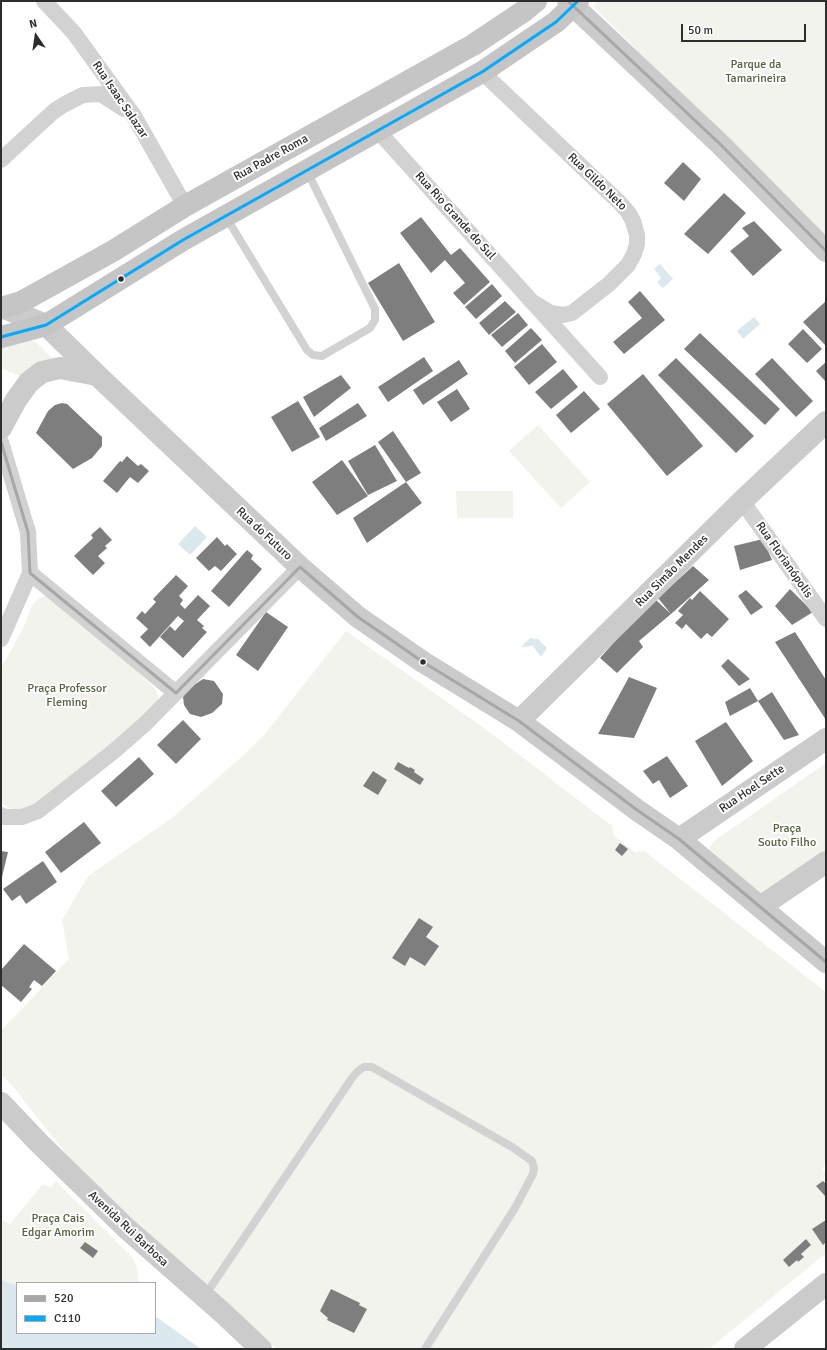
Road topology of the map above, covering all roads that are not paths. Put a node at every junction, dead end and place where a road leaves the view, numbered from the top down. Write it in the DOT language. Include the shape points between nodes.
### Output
graph roads {
  1 [pos="44,1"];
  2 [pos="536,1"];
  3 [pos="573,2"];
  4 [pos="482,72"];
  5 [pos="134,116"];
  6 [pos="378,131"];
  7 [pos="1,160"];
  8 [pos="307,171"];
  9 [pos="185,206"];
  10 [pos="226,216"];
  11 [pos="826,251"];
  12 [pos="531,300"];
  13 [pos="3,308"];
  14 [pos="562,315"];
  15 [pos="46,325"];
  16 [pos="1,337"];
  17 [pos="97,376"];
  18 [pos="600,377"];
  19 [pos="826,422"];
  20 [pos="1,428"];
  21 [pos="1,442"];
  22 [pos="742,501"];
  23 [pos="300,568"];
  24 [pos="30,573"];
  25 [pos="826,619"];
  26 [pos="1,639"];
  27 [pos="176,693"];
  28 [pos="520,721"];
  29 [pos="826,739"];
  30 [pos="1,815"];
  31 [pos="679,839"];
  32 [pos="826,862"];
  33 [pos="760,907"];
  34 [pos="826,962"];
  35 [pos="1,1103"];
  36 [pos="826,1284"];
  37 [pos="204,1297"];
  38 [pos="260,1349"];
  39 [pos="425,1349"];
  40 [pos="745,1349"];
  1 -- 5 [label="street, Rua Isaac Salazar" via="74,33"];
  2 -- 9 [label="main road, Rua Padre Roma" via="474,45"];
  3 -- 4 [label="main road" via="556,22"];
  3 -- 11 [label="street"];
  4 -- 6 [label="main road"];
  4 -- 14 [label="street, Rua Gildo Neto" via="619,202 633,221 637,244 628,265 582,306 572,313"];
  5 -- 7 [label="street" via="101,94 83,95 54,112"];
  5 -- 9 [label="street, Rua Isaac Salazar"];
  6 -- 8 [label="main road"];
  6 -- 12 [label="street, Rua Rio Grande do Sul"];
  8 -- 10 [label="main road"];
  8 -- 10 [label="lane" via="375,309 375,320 370,328 322,356 314,355 307,350"];
  9 -- 13 [label="main road, Rua Padre Roma" via="114,251 21,302"];
  10 -- 15 [label="main road"];
  12 -- 14 [label="street, Rua Rio Grande do Sul" via="551,313"];
  12 -- 18 [label="street, Rua Rio Grande do Sul"];
  13 -- 15 [label="street, Rua do Futuro"];
  15 -- 16 [label="main road"];
  15 -- 17 [label="street, Rua do Futuro"];
  17 -- 20 [label="street" via="60,368 42,372 29,382"];
  17 -- 23 [label="street, Rua do Futuro"];
  19 -- 22 [label="street, Rua Simão Mendes"];
  21 -- 24 [label="street" via="28,532"];
  22 -- 25 [label="street, Rua Florianópolis"];
  22 -- 28 [label="street, Rua Simão Mendes"];
  23 -- 27 [label="street"];
  23 -- 28 [label="street, Rua do Futuro" via="358,617 423,662"];
  24 -- 26 [label="street"];
  24 -- 27 [label="street"];
  27 -- 30 [label="street" via="113,752 38,811 22,817"];
  28 -- 31 [label="street, Rua do Futuro"];
  29 -- 31 [label="street, Rua Hoel Sette"];
  31 -- 33 [label="street, Rua do Futuro"];
  32 -- 33 [label="street"];
  33 -- 34 [label="street, Rua do Futuro"];
  35 -- 37 [label="street, Avenida Rui Barbosa" via="125,1227"];
  36 -- 40 [label="street"];
  37 -- 38 [label="street, Avenida Rui Barbosa"];
  37 -- 39 [label="lane" via="352,1078 364,1067 372,1067 512,1147 532,1161 534,1168 515,1208"];
}
